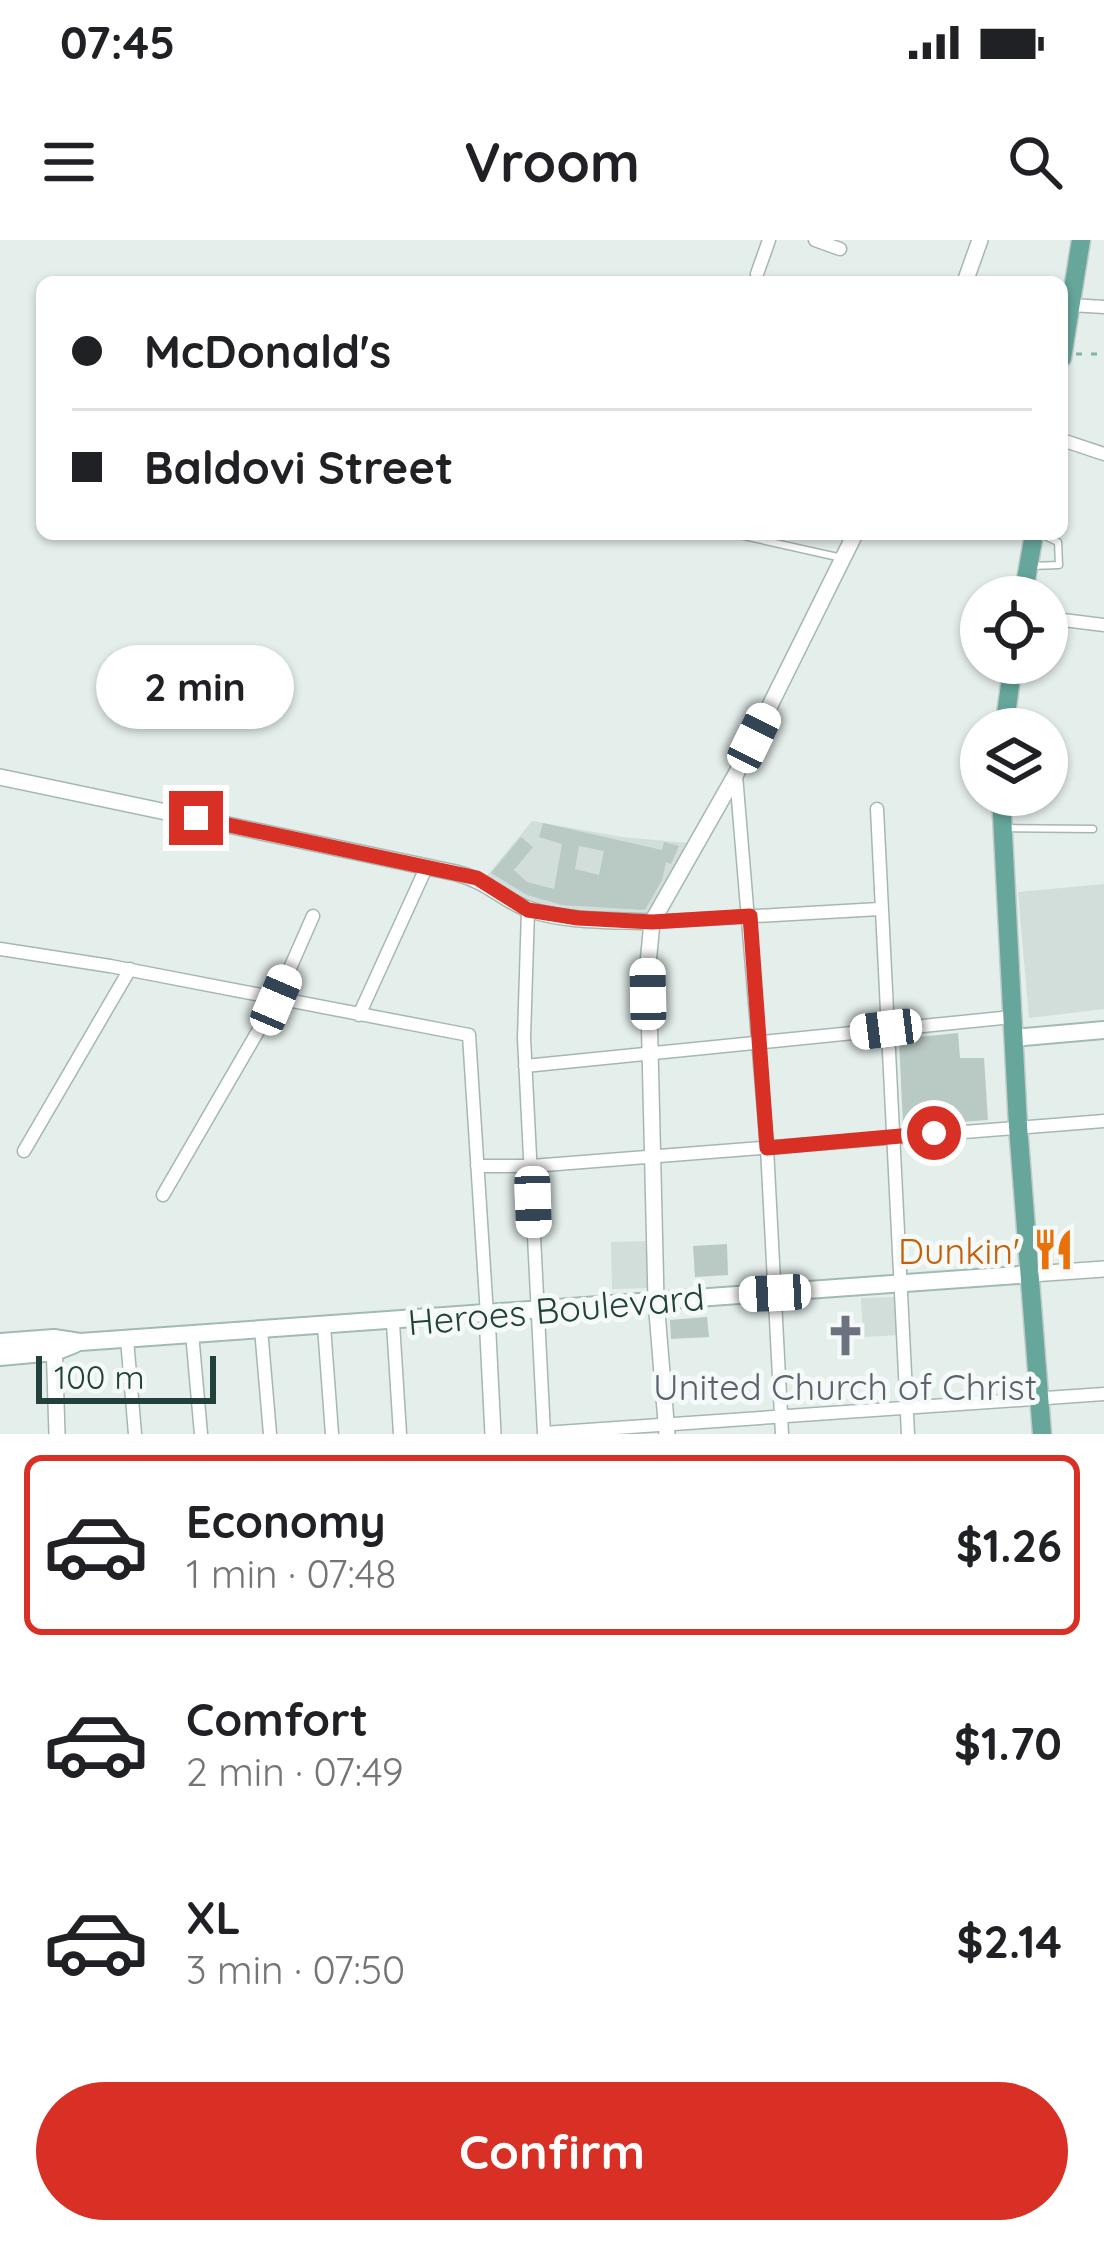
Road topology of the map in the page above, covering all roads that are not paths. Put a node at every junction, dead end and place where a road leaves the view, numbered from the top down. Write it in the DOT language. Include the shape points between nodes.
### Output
graph roads {
  1 [pos="769,240"];
  2 [pos="815,240"];
  3 [pos="980,240"];
  4 [pos="1082,240"];
  5 [pos="840,250"];
  6 [pos="757,274"];
  7 [pos="967,276"];
  8 [pos="1071,305"];
  9 [pos="1104,308"];
  10 [pos="1068,322"];
  11 [pos="1068,442"];
  12 [pos="1104,454"];
  13 [pos="762,540"];
  14 [pos="852,540"];
  15 [pos="1035,540"];
  16 [pos="1050,540"];
  17 [pos="843,558"];
  18 [pos="1028,566"];
  19 [pos="1026,576"];
  20 [pos="1068,621"];
  21 [pos="1104,625"];
  22 [pos="736,774"];
  23 [pos="0,777"];
  24 [pos="877,808"];
  25 [pos="1001,816"];
  26 [pos="1001,828"];
  27 [pos="1093,829"];
  28 [pos="426,868"];
  29 [pos="879,909"];
  30 [pos="528,910"];
  31 [pos="313,916"];
  32 [pos="750,916"];
  33 [pos="652,922"];
  34 [pos="0,949"];
  35 [pos="130,969"];
  36 [pos="276,1000"];
  37 [pos="359,1015"];
  38 [pos="1013,1028"];
  39 [pos="886,1029"];
  40 [pos="1104,1030"];
  41 [pos="759,1045"];
  42 [pos="651,1052"];
  43 [pos="525,1066"];
  44 [pos="1104,1121"];
  45 [pos="1018,1126"];
  46 [pos="892,1137"];
  47 [pos="767,1148"];
  48 [pos="23,1151"];
  49 [pos="653,1156"];
  50 [pos="477,1166"];
  51 [pos="532,1166"];
  52 [pos="163,1195"];
  53 [pos="1104,1270"];
  54 [pos="1032,1274"];
  55 [pos="901,1285"];
  56 [pos="775,1293"];
  57 [pos="656,1300"];
  58 [pos="537,1310"];
  59 [pos="487,1315"];
  60 [pos="393,1323"];
  61 [pos="323,1326"];
  62 [pos="261,1329"];
  63 [pos="192,1333"];
  64 [pos="127,1339"];
  65 [pos="0,1342"];
  66 [pos="55,1346"];
  67 [pos="0,1357"];
  68 [pos="1104,1394"];
  69 [pos="1039,1398"];
  70 [pos="906,1408"];
  71 [pos="781,1418"];
  72 [pos="667,1430"];
  73 [pos="544,1433"];
  74 [pos="57,1434"];
  75 [pos="135,1434"];
  76 [pos="201,1434"];
  77 [pos="269,1434"];
  78 [pos="332,1434"];
  79 [pos="400,1434"];
  80 [pos="493,1434"];
  81 [pos="782,1434"];
  82 [pos="908,1434"];
  83 [pos="1042,1434"];
  1 -- 6 [label="street"];
  2 -- 5 [label="street"];
  3 -- 7 [label="street"];
  4 -- 8 [label="main road"];
  8 -- 9 [label="street"];
  8 -- 10 [label="main road"];
  11 -- 12 [label="street"];
  13 -- 17 [label="lane"];
  14 -- 17 [label="street"];
  15 -- 18 [label="main road"];
  16 -- 18 [label="lane" via="1059,544 1059,565"];
  17 -- 22 [label="street"];
  18 -- 19 [label="main road"];
  20 -- 21 [label="street"];
  22 -- 32 [label="street"];
  22 -- 33 [label="street"];
  23 -- 28 [label="street"];
  24 -- 29 [label="street"];
  25 -- 26 [label="main road"];
  26 -- 27 [label="lane"];
  26 -- 38 [label="main road"];
  28 -- 30 [label="street" via="477,878"];
  28 -- 37 [label="street"];
  29 -- 32 [label="street"];
  29 -- 39 [label="street"];
  30 -- 33 [label="street"];
  30 -- 43 [label="street"];
  31 -- 36 [label="street"];
  32 -- 33 [label="street"];
  32 -- 41 [label="street"];
  33 -- 42 [label="street"];
  34 -- 35 [label="street"];
  35 -- 36 [label="street"];
  35 -- 48 [label="street"];
  36 -- 37 [label="street"];
  36 -- 52 [label="street"];
  37 -- 50 [label="street" via="469,1035"];
  38 -- 39 [label="street"];
  38 -- 40 [label="main road"];
  38 -- 45 [label="main road"];
  39 -- 41 [label="street"];
  39 -- 46 [label="street"];
  41 -- 42 [label="street"];
  41 -- 47 [label="street"];
  42 -- 43 [label="street"];
  42 -- 49 [label="street"];
  43 -- 51 [label="street"];
  44 -- 45 [label="street"];
  45 -- 46 [label="street"];
  45 -- 54 [label="main road"];
  46 -- 47 [label="street"];
  46 -- 55 [label="street"];
  47 -- 49 [label="street"];
  47 -- 56 [label="street"];
  49 -- 51 [label="street"];
  49 -- 57 [label="street"];
  50 -- 51 [label="street"];
  50 -- 59 [label="street"];
  51 -- 58 [label="street"];
  53 -- 54 [label="street"];
  54 -- 55 [label="main road, Heroes Boulevard"];
  54 -- 69 [label="main road"];
  55 -- 56 [label="main road, Heroes Boulevard"];
  55 -- 70 [label="street"];
  56 -- 57 [label="main road, Heroes Boulevard"];
  56 -- 71 [label="street"];
  57 -- 58 [label="main road, Heroes Boulevard"];
  57 -- 72 [label="street"];
  58 -- 59 [label="main road, Heroes Boulevard"];
  58 -- 73 [label="street"];
  59 -- 60 [label="main road, Heroes Boulevard"];
  59 -- 80 [label="street"];
  60 -- 61 [label="main road, Heroes Boulevard"];
  60 -- 79 [label="street"];
  61 -- 62 [label="main road, Heroes Boulevard"];
  61 -- 78 [label="street"];
  62 -- 63 [label="main road, Heroes Boulevard"];
  62 -- 77 [label="street"];
  63 -- 64 [label="main road, Heroes Boulevard"];
  63 -- 76 [label="street"];
  64 -- 66 [label="main road, Heroes Boulevard"];
  64 -- 75 [label="street"];
  65 -- 66 [label="main road, Heroes Boulevard"];
  66 -- 67 [label="main road, Heroes Boulevard"];
  66 -- 74 [label="street"];
  68 -- 69 [label="street"];
  69 -- 70 [label="street"];
  69 -- 83 [label="main road"];
  70 -- 71 [label="street"];
  70 -- 82 [label="street"];
  71 -- 72 [label="street"];
  71 -- 81 [label="street"];
  72 -- 73 [label="street"];
}
